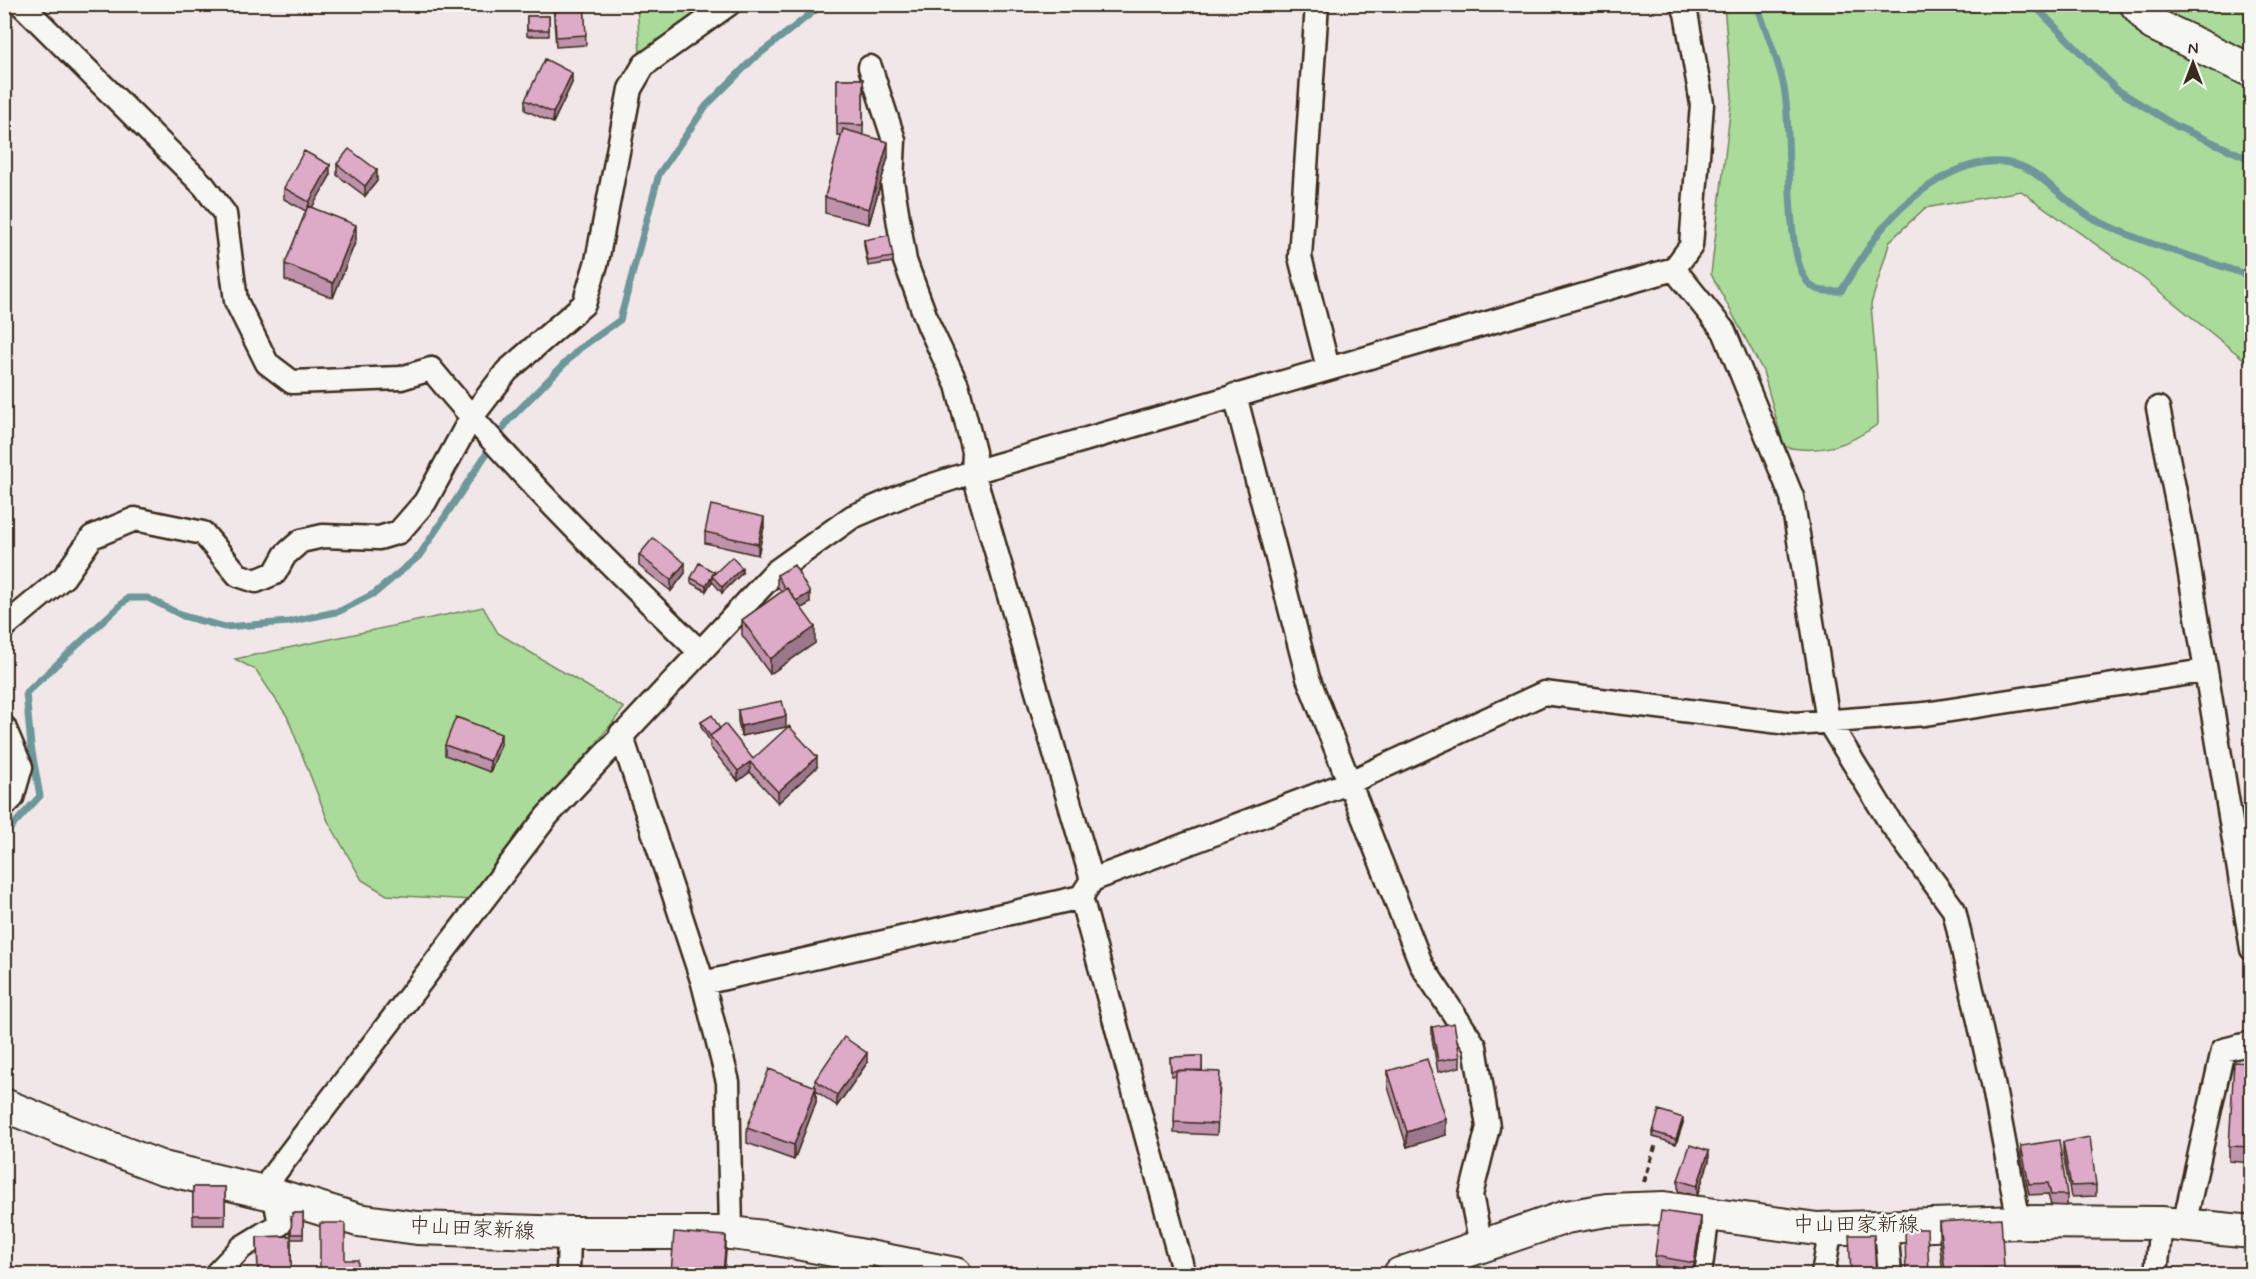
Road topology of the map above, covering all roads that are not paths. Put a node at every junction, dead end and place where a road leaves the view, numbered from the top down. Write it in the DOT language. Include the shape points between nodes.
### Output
graph roads {
  1 [pos="21,4"];
  2 [pos="729,4"];
  3 [pos="1317,4"];
  4 [pos="1682,4"];
  5 [pos="2136,4"];
  6 [pos="870,68"];
  7 [pos="2252,71"];
  8 [pos="1674,269"];
  9 [pos="1328,368"];
  10 [pos="1235,395"];
  11 [pos="2158,408"];
  12 [pos="471,418"];
  13 [pos="973,472"];
  14 [pos="4,627"];
  15 [pos="699,651"];
  16 [pos="2204,670"];
  17 [pos="1828,721"];
  18 [pos="621,734"];
  19 [pos="7,737"];
  20 [pos="1348,783"];
  21 [pos="4,806"];
  22 [pos="1087,888"];
  23 [pos="2252,949"];
  24 [pos="703,983"];
  25 [pos="2252,1043"];
  26 [pos="4,1105"];
  27 [pos="276,1195"];
  28 [pos="1708,1214"];
  29 [pos="2019,1222"];
  30 [pos="2172,1224"];
  31 [pos="1886,1227"];
  32 [pos="1831,1228"];
  33 [pos="2252,1232"];
  34 [pos="569,1233"];
  35 [pos="731,1233"];
  36 [pos="1481,1245"];
  37 [pos="216,1275"];
  38 [pos="568,1275"];
  39 [pos="955,1275"];
  40 [pos="1184,1275"];
  41 [pos="1400,1275"];
  42 [pos="1700,1275"];
  43 [pos="1823,1275"];
  44 [pos="1890,1275"];
  45 [pos="2156,1275"];
  1 -- 12 [label="street" via="204,186 225,214 236,301 267,363 292,382 401,378 431,369"];
  2 -- 12 [label="street" via="644,66 630,89 597,261 584,304 507,371"];
  3 -- 9 [label="street" via="1300,257"];
  4 -- 8 [label="street" via="1702,104 1691,246"];
  5 -- 7 [label="main road" via="2153,24"];
  6 -- 13 [label="street" via="894,140 892,181 905,261 929,326 957,385 974,452"];
  8 -- 9 [label="street"];
  8 -- 17 [label="street" via="1724,331 1792,497"];
  9 -- 10 [label="street"];
  10 -- 13 [label="street"];
  10 -- 20 [label="street" via="1308,678"];
  11 -- 16 [label="street" via="2183,531"];
  12 -- 14 [label="street" via="425,502 399,531 379,538 323,536 301,541 285,555 275,573 256,581 238,575 203,533 135,519 92,537 64,577"];
  12 -- 15 [label="street" via="580,536"];
  13 -- 15 [label="street" via="852,517 775,572"];
  13 -- 22 [label="street"];
  15 -- 18 [label="street"];
  16 -- 17 [label="street" via="1925,714"];
  16 -- 23 [label="street"];
  17 -- 20 [label="street" via="1795,724 1544,693"];
  17 -- 29 [label="street" via="1890,822 1954,910"];
  18 -- 24 [label="street"];
  18 -- 27 [label="street" via="547,816 381,1030 271,1178"];
  19 -- 21 [label="street" via="21,767 12,798"];
  20 -- 22 [label="street"];
  20 -- 36 [label="street" via="1422,966 1475,1046 1488,1127 1471,1195"];
  22 -- 24 [label="street"];
  22 -- 40 [label="street"];
  24 -- 35 [label="street" via="728,1082"];
  25 -- 30 [label="street" via="2223,1050"];
  26 -- 27 [label="main road, 中山田家新線" via="163,1167"];
  27 -- 34 [label="main road, 中山田家新線" via="358,1220 417,1228"];
  27 -- 37 [label="street" via="280,1224 242,1247"];
  28 -- 32 [label="main road, 中山田家新線"];
  28 -- 36 [label="main road, 中山田家新線" via="1664,1208 1566,1217"];
  28 -- 42 [label="street"];
  29 -- 30 [label="main road, 中山田家新線"];
  29 -- 31 [label="main road, 中山田家新線"];
  30 -- 33 [label="main road, 中山田家新線"];
  30 -- 45 [label="street"];
  31 -- 32 [label="main road, 中山田家新線"];
  31 -- 44 [label="street"];
  32 -- 43 [label="street"];
  34 -- 35 [label="main road, 中山田家新線"];
  34 -- 38 [label="street"];
  35 -- 39 [label="main road, 中山田家新線"];
  36 -- 41 [label="main road, 中山田家新線"];
}
